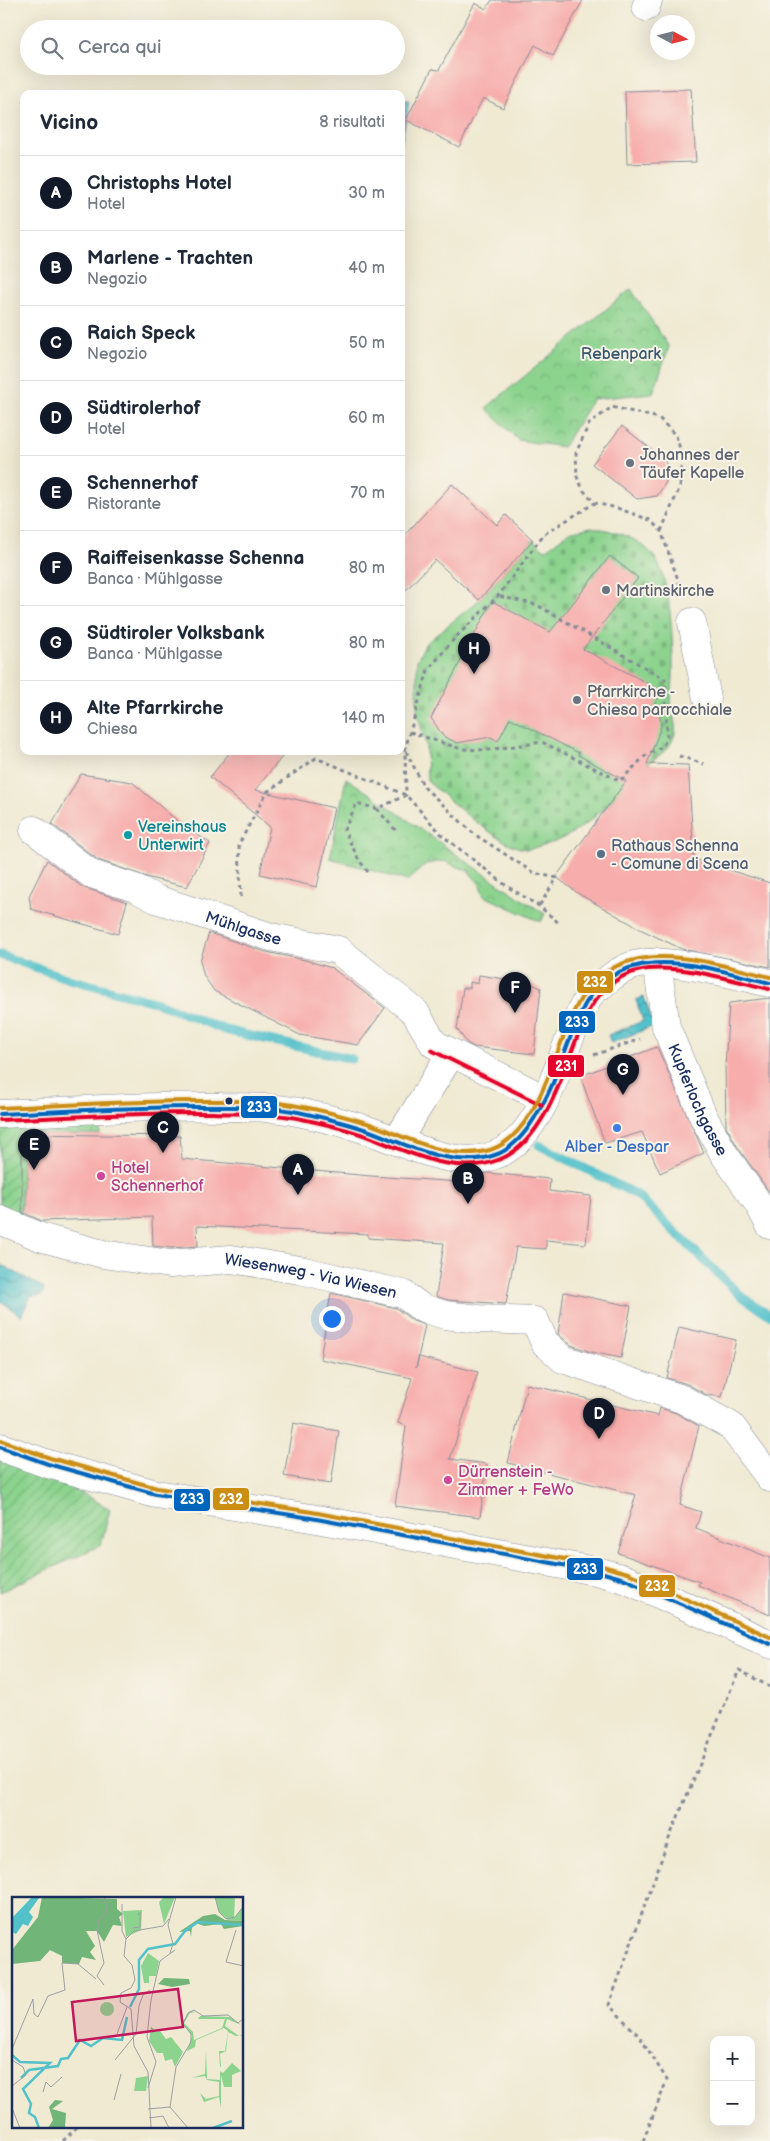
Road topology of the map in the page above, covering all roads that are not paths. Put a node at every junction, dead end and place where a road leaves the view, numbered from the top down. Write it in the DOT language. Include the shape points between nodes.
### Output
graph roads {
  1 [pos="692,622"];
  2 [pos="707,699"];
  3 [pos="34,830"];
  4 [pos="658,962"];
  5 [pos="770,983"];
  6 [pos="441,1048"];
  7 [pos="545,1099"];
  8 [pos="0,1114"];
  9 [pos="397,1142"];
  10 [pos="0,1220"];
  11 [pos="770,1225"];
  12 [pos="0,1447"];
  13 [pos="770,1478"];
  14 [pos="770,1644"];
  1 -- 2 [label="street"];
  3 -- 6 [label="street, Mühlgasse" via="91,874 271,937 338,950 415,1012"];
  4 -- 5 [label="street"];
  4 -- 7 [label="street" via="636,964 614,975 589,994"];
  4 -- 11 [label="street, Kupferlochgasse" via="666,1027 703,1116"];
  6 -- 7 [label="street"];
  6 -- 9 [label="street" via="444,1065"];
  7 -- 9 [label="street" via="521,1137 494,1156 466,1160"];
  8 -- 9 [label="street" via="172,1105 265,1108 338,1121"];
  10 -- 13 [label="street, Wiesenweg - Via Wiesen" via="43,1238 103,1254 170,1264 231,1259 300,1270 403,1294 422,1308 446,1315 479,1320 535,1321 545,1342 563,1359 682,1399 731,1426"];
  12 -- 14 [label="street" via="156,1494 311,1518 600,1572 625,1579"];
}
